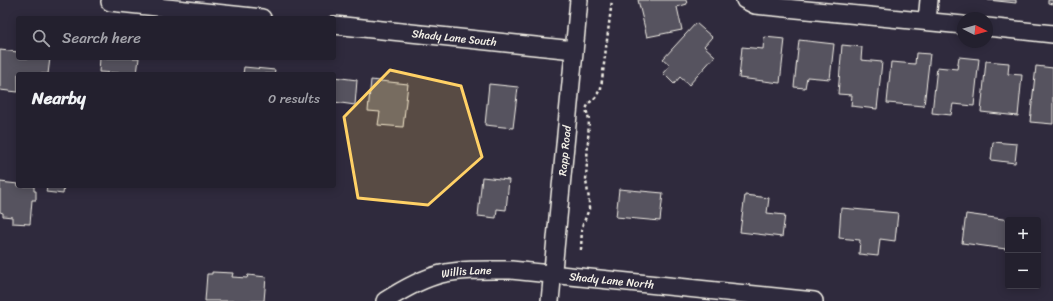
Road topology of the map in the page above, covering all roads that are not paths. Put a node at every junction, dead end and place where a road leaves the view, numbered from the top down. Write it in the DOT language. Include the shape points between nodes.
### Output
graph roads {
  1 [pos="579,0"];
  2 [pos="745,0"];
  3 [pos="929,0"];
  4 [pos="110,2"];
  5 [pos="243,16"];
  6 [pos="927,21"];
  7 [pos="957,24"];
  8 [pos="336,25"];
  9 [pos="993,28"];
  10 [pos="1053,34"];
  11 [pos="574,50"];
  12 [pos="553,274"];
  13 [pos="385,301"];
  14 [pos="550,301"];
  15 [pos="814,301"];
  1 -- 11 [label="street, Rapp Road"];
  2 -- 6 [label="street" via="755,5"];
  3 -- 6 [label="street"];
  4 -- 5 [label="street"];
  6 -- 7 [label="street"];
  8 -- 11 [label="street, Shady Lane South"];
  9 -- 10 [label="street"];
  11 -- 12 [label="street, Rapp Road"];
  12 -- 13 [label="street, Willis Lane" via="476,269 440,274 405,288"];
  12 -- 14 [label="street, Rapp Road"];
  12 -- 15 [label="street, Shady Lane North"];
}
